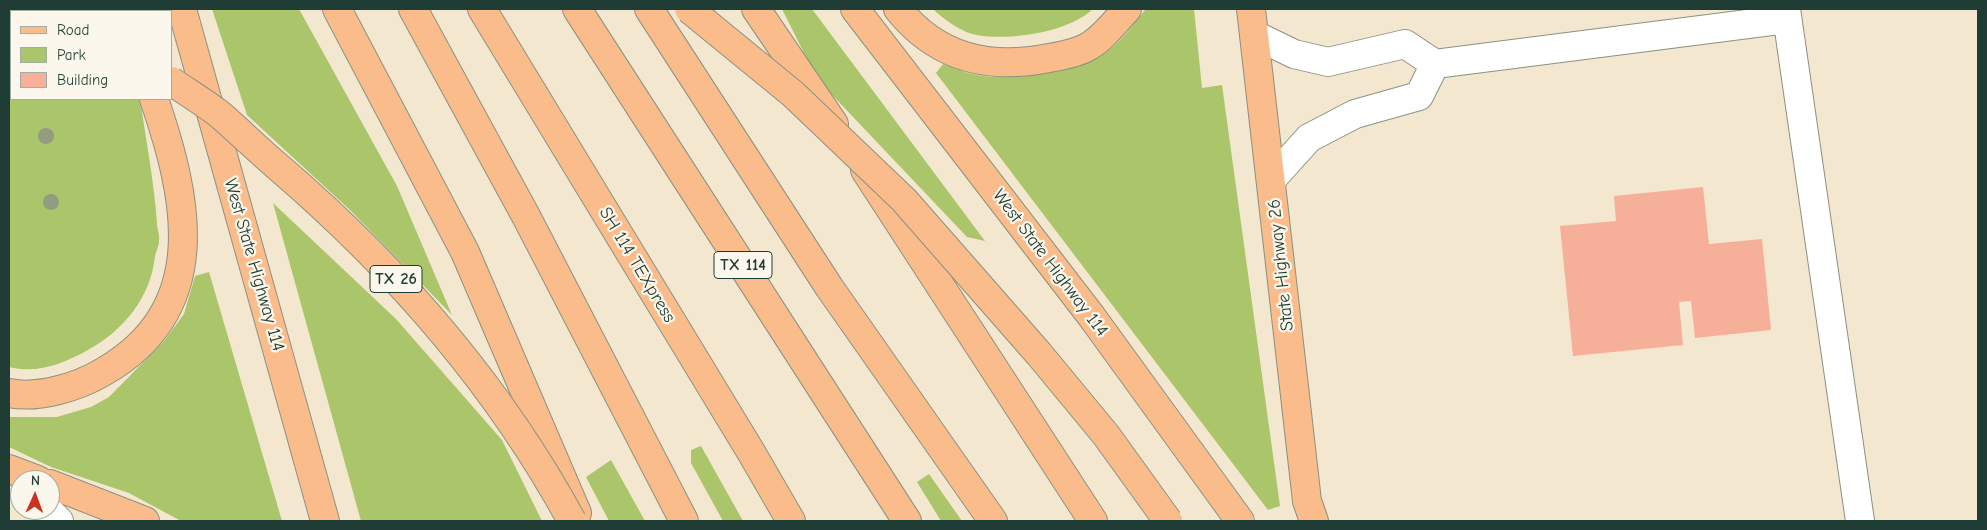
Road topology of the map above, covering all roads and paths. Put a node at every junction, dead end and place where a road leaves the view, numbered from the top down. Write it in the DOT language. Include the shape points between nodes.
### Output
graph roads {
  1 [pos="182,9"];
  2 [pos="337,9"];
  3 [pos="413,9"];
  4 [pos="482,9"];
  5 [pos="577,9"];
  6 [pos="649,9"];
  7 [pos="689,9"];
  8 [pos="756,9"];
  9 [pos="855,9"];
  10 [pos="898,9"];
  11 [pos="1128,9"];
  12 [pos="1786,14"];
  13 [pos="1253,22"];
  14 [pos="1435,64"];
  15 [pos="172,82"];
  16 [pos="154,100"];
  17 [pos="1272,179"];
  18 [pos="9,393"];
  19 [pos="60,488"];
  20 [pos="145,521"];
  21 [pos="326,521"];
  22 [pos="572,521"];
  23 [pos="580,521"];
  24 [pos="684,521"];
  25 [pos="791,521"];
  26 [pos="906,521"];
  27 [pos="993,521"];
  28 [pos="1093,521"];
  29 [pos="1168,521"];
  30 [pos="1240,521"];
  31 [pos="1314,521"];
  32 [pos="1860,521"];
  1 -- 21 [label="main road, West State Highway 114"];
  2 -- 23 [label="main road" via="465,252"];
  3 -- 24 [label="main road" via="527,218"];
  4 -- 25 [label="main road, SH 114 TEXpress"];
  5 -- 26 [label="main road, TX 114"];
  6 -- 27 [label="main road" via="829,287"];
  7 -- 29 [label="main road, bridge" via="793,94 904,200 1100,428"];
  8 -- 28 [label="main road" via="914,244"];
  9 -- 30 [label="main road, West State Highway 114" via="1092,317"];
  10 -- 11 [label="main road" via="913,28 961,57 996,64 1030,62 1089,46"];
  12 -- 14 [label="lane"];
  12 -- 32 [label="lane"];
  13 -- 14 [label="lane" via="1294,54 1328,62 1405,44"];
  13 -- 17 [label="main road, State Highway 26"];
  14 -- 17 [label="lane" via="1419,96 1356,114 1309,138"];
  15 -- 22 [label="main road, TX 26, bridge" via="216,112 316,199 408,291 503,408 548,476"];
  16 -- 18 [label="main road" via="180,184 184,218 183,254 165,311 144,341 120,362 84,383 49,392"];
  17 -- 31 [label="main road, State Highway 26" via="1308,501"];
  19 -- 20 [label="main road"];
}
